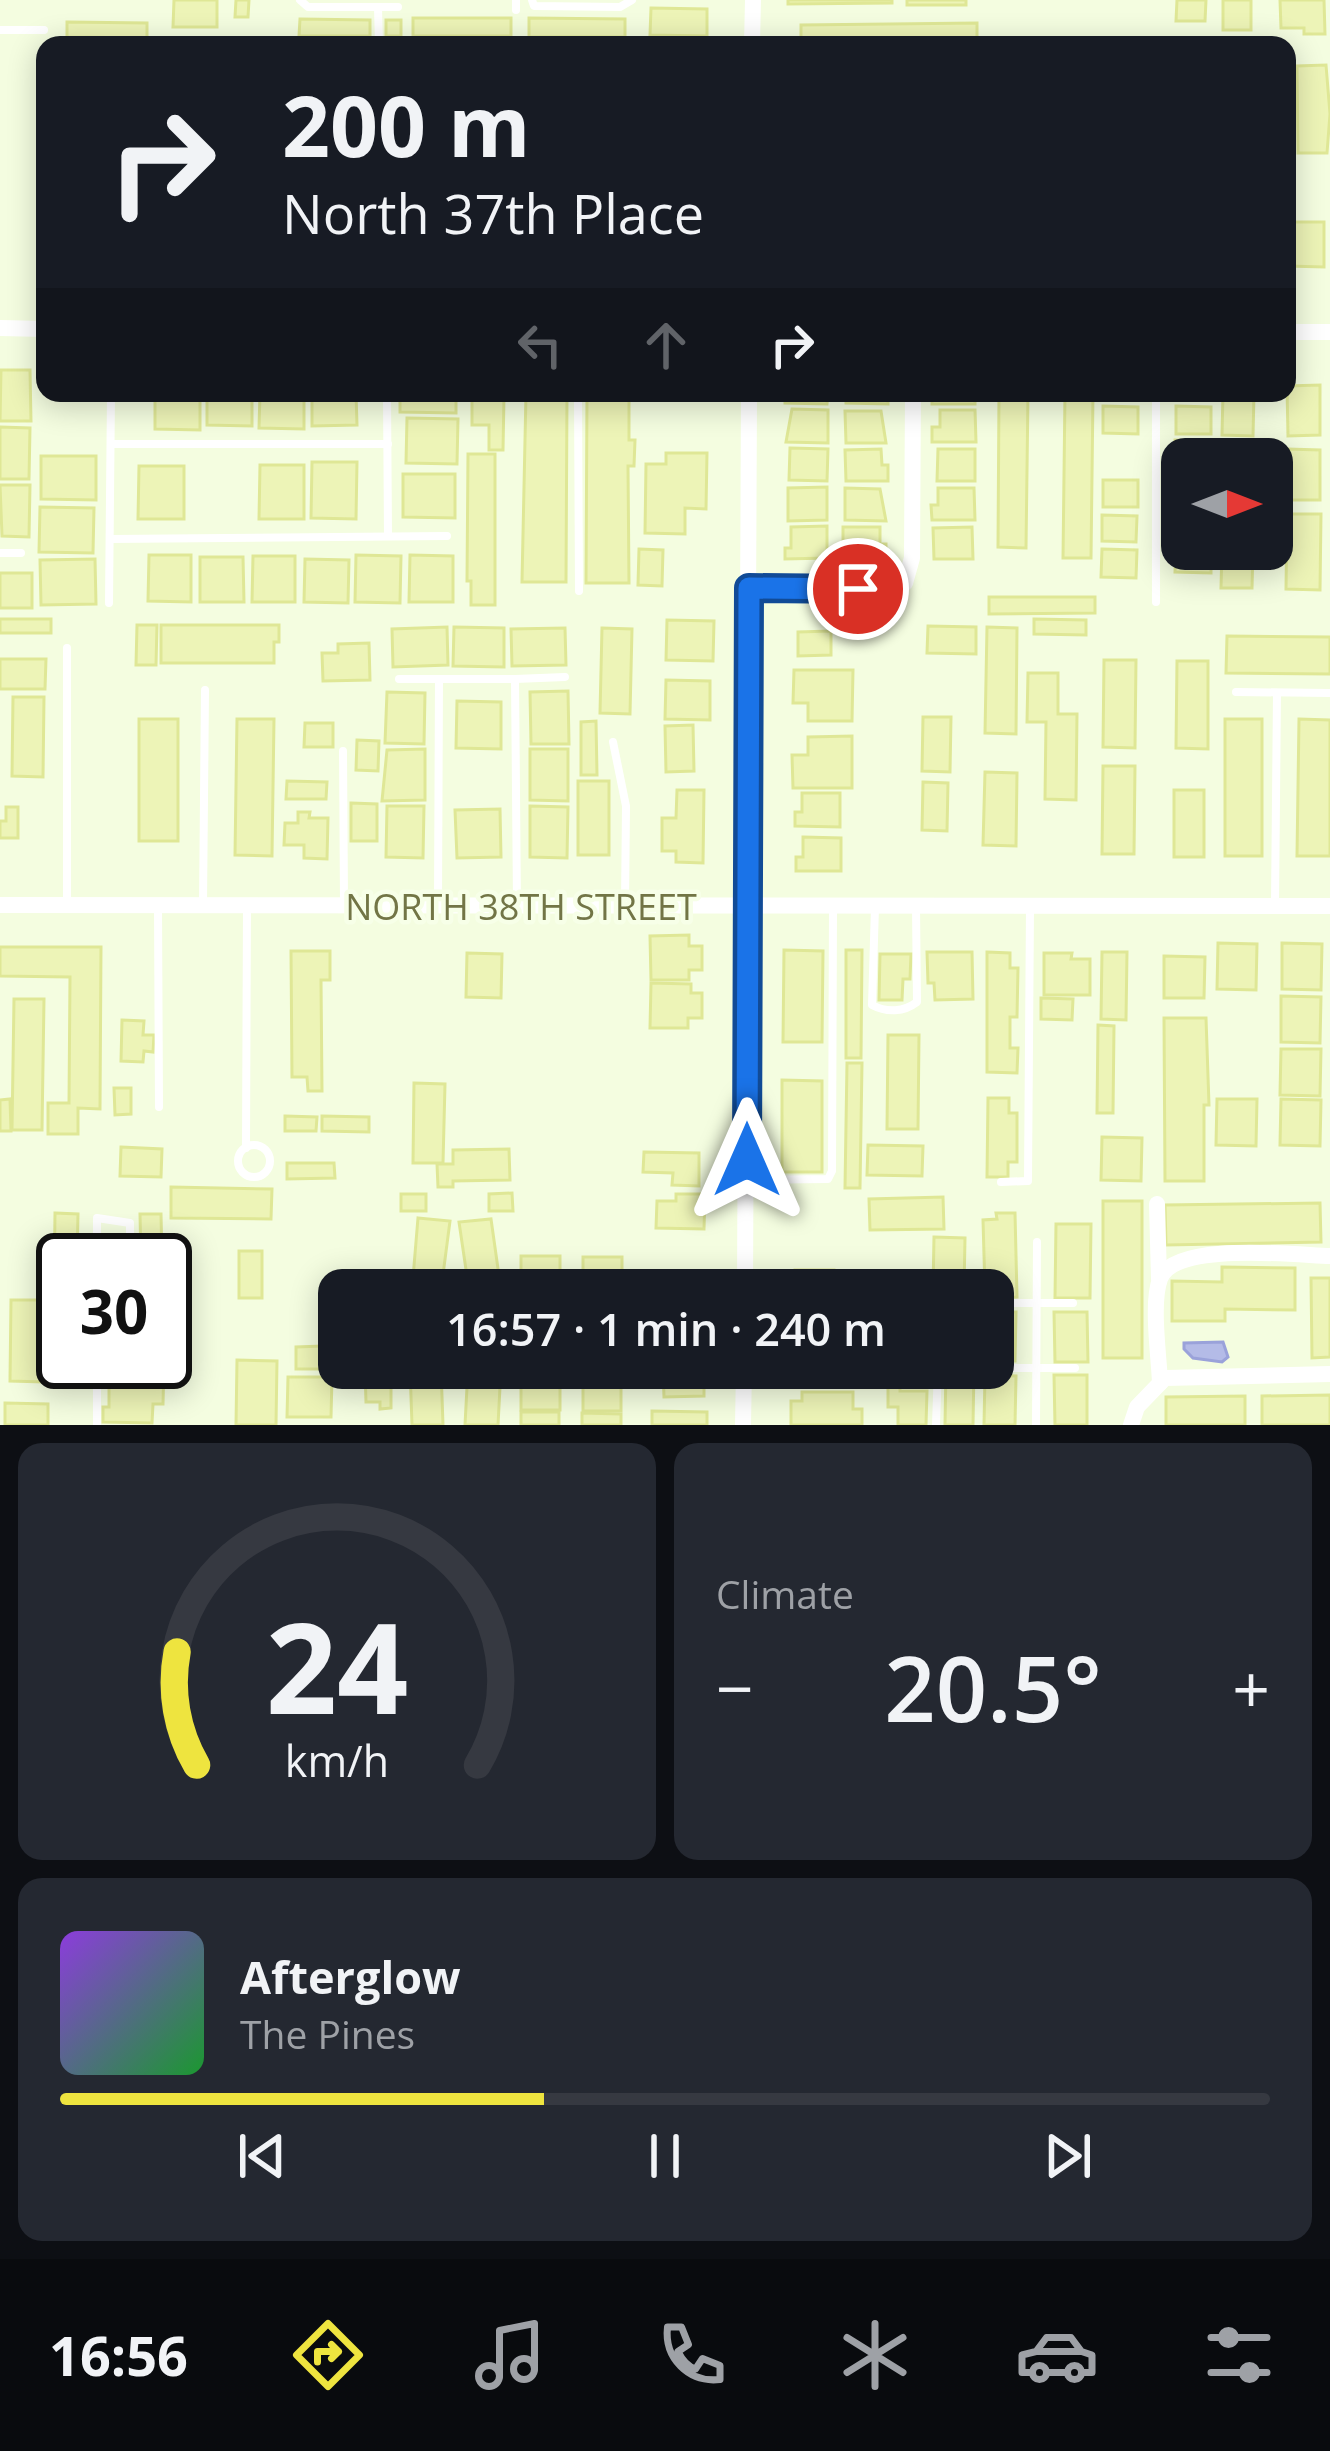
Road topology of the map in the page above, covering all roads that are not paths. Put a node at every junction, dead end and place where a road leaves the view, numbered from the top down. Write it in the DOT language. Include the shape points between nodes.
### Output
graph roads {
  1 [pos="300,0"];
  2 [pos="532,0"];
  3 [pos="632,0"];
  4 [pos="752,0"];
  5 [pos="378,7"];
  6 [pos="398,7"];
  7 [pos="0,30"];
  8 [pos="44,30"];
  9 [pos="379,36"];
  10 [pos="752,36"];
  11 [pos="0,328"];
  12 [pos="36,328"];
  13 [pos="1296,332"];
  14 [pos="1330,332"];
  15 [pos="111,402"];
  16 [pos="388,402"];
  17 [pos="578,402"];
  18 [pos="749,402"];
  19 [pos="913,402"];
  20 [pos="1156,402"];
  21 [pos="111,444"];
  22 [pos="388,444"];
  23 [pos="388,536"];
  24 [pos="447,536"];
  25 [pos="110,539"];
  26 [pos="0,553"];
  27 [pos="21,553"];
  28 [pos="749,588"];
  29 [pos="579,591"];
  30 [pos="1156,602"];
  31 [pos="110,603"];
  32 [pos="67,648"];
  33 [pos="565,677"];
  34 [pos="399,679"];
  35 [pos="439,679"];
  36 [pos="515,679"];
  37 [pos="205,690"];
  38 [pos="1236,692"];
  39 [pos="1276,693"];
  40 [pos="1330,693"];
  41 [pos="613,742"];
  42 [pos="343,751"];
  43 [pos="0,905"];
  44 [pos="68,905"];
  45 [pos="158,905"];
  46 [pos="203,905"];
  47 [pos="247,905"];
  48 [pos="437,905"];
  49 [pos="1030,905"];
  50 [pos="344,906"];
  51 [pos="517,906"];
  52 [pos="625,906"];
  53 [pos="749,906"];
  54 [pos="833,906"];
  55 [pos="875,906"];
  56 [pos="916,906"];
  57 [pos="1275,906"];
  58 [pos="1330,906"];
  59 [pos="159,1107"];
  60 [pos="246,1148"];
  61 [pos="747,1180"];
  62 [pos="1001,1182"];
  63 [pos="1157,1204"];
  64 [pos="97,1233"];
  65 [pos="130,1233"];
  66 [pos="1037,1242"];
  67 [pos="1330,1256"];
  68 [pos="745,1269"];
  69 [pos="1159,1280"];
  70 [pos="1014,1303"];
  71 [pos="1073,1303"];
  72 [pos="1036,1304"];
  73 [pos="1014,1368"];
  74 [pos="1036,1368"];
  75 [pos="1075,1368"];
  76 [pos="1330,1375"];
  77 [pos="1160,1383"];
  78 [pos="97,1389"];
  79 [pos="744,1389"];
  80 [pos="937,1389"];
  81 [pos="1134,1416"];
  82 [pos="97,1425"];
  83 [pos="743,1425"];
  84 [pos="936,1425"];
  85 [pos="1036,1425"];
  86 [pos="1145,1425"];
  1 -- 5 [label="lane" via="308,7"];
  2 -- 3 [label="lane" via="620,7"];
  4 -- 10 [label="street"];
  5 -- 6 [label="lane"];
  5 -- 9 [label="lane"];
  7 -- 8 [label="lane"];
  11 -- 12 [label="street"];
  13 -- 14 [label="street"];
  15 -- 21 [label="lane"];
  16 -- 22 [label="lane"];
  17 -- 29 [label="lane"];
  18 -- 28 [label="street"];
  19 -- 28 [label="street" via="912,558 904,583 888,590"];
  20 -- 30 [label="lane"];
  21 -- 22 [label="lane"];
  21 -- 25 [label="lane"];
  22 -- 23 [label="lane"];
  23 -- 24 [label="lane"];
  23 -- 25 [label="lane"];
  25 -- 31 [label="lane"];
  26 -- 27 [label="lane"];
  28 -- 53 [label="street"];
  32 -- 44 [label="lane"];
  33 -- 36 [label="lane"];
  34 -- 35 [label="lane"];
  35 -- 36 [label="lane"];
  35 -- 48 [label="lane"];
  36 -- 51 [label="lane"];
  37 -- 46 [label="lane"];
  38 -- 39 [label="lane"];
  39 -- 40 [label="lane"];
  39 -- 57 [label="lane"];
  41 -- 52 [label="lane" via="626,806"];
  42 -- 50 [label="lane"];
  43 -- 44 [label="street, NORTH 38TH STREET"];
  44 -- 45 [label="street, NORTH 38TH STREET"];
  45 -- 46 [label="street, NORTH 38TH STREET"];
  45 -- 59 [label="lane"];
  46 -- 47 [label="street, NORTH 38TH STREET"];
  47 -- 50 [label="street, NORTH 38TH STREET"];
  47 -- 60 [label="lane"];
  48 -- 50 [label="street, NORTH 38TH STREET"];
  48 -- 51 [label="street, NORTH 38TH STREET"];
  49 -- 56 [label="street, NORTH 38TH STREET"];
  49 -- 57 [label="street, NORTH 38TH STREET"];
  49 -- 62 [label="lane" via="1028,1181"];
  51 -- 52 [label="street, NORTH 38TH STREET"];
  52 -- 53 [label="street, NORTH 38TH STREET"];
  53 -- 54 [label="street, NORTH 38TH STREET"];
  53 -- 61 [label="street"];
  54 -- 55 [label="street, NORTH 38TH STREET"];
  54 -- 61 [label="lane" via="832,1171 828,1179"];
  55 -- 56 [label="street, NORTH 38TH STREET"];
  55 -- 56 [label="lane" via="872,1005 880,1010 917,1002"];
  57 -- 58 [label="street, NORTH 38TH STREET"];
  60 -- 60 [label="lane" via="242,1170 264,1173 265,1149"];
  61 -- 68 [label="street"];
  63 -- 69 [label="street"];
  64 -- 65 [label="lane" via="97,1218 130,1223"];
  66 -- 72 [label="lane"];
  67 -- 69 [label="street" via="1197,1255 1170,1264"];
  69 -- 77 [label="street"];
  70 -- 72 [label="lane"];
  71 -- 72 [label="lane"];
  72 -- 74 [label="lane"];
  73 -- 74 [label="lane"];
  74 -- 75 [label="lane"];
  74 -- 85 [label="lane"];
  76 -- 77 [label="street"];
  77 -- 81 [label="street"];
  78 -- 82 [label="lane"];
  79 -- 83 [label="street"];
  80 -- 84 [label="lane"];
  81 -- 86 [label="street" via="1145,1417"];
}
